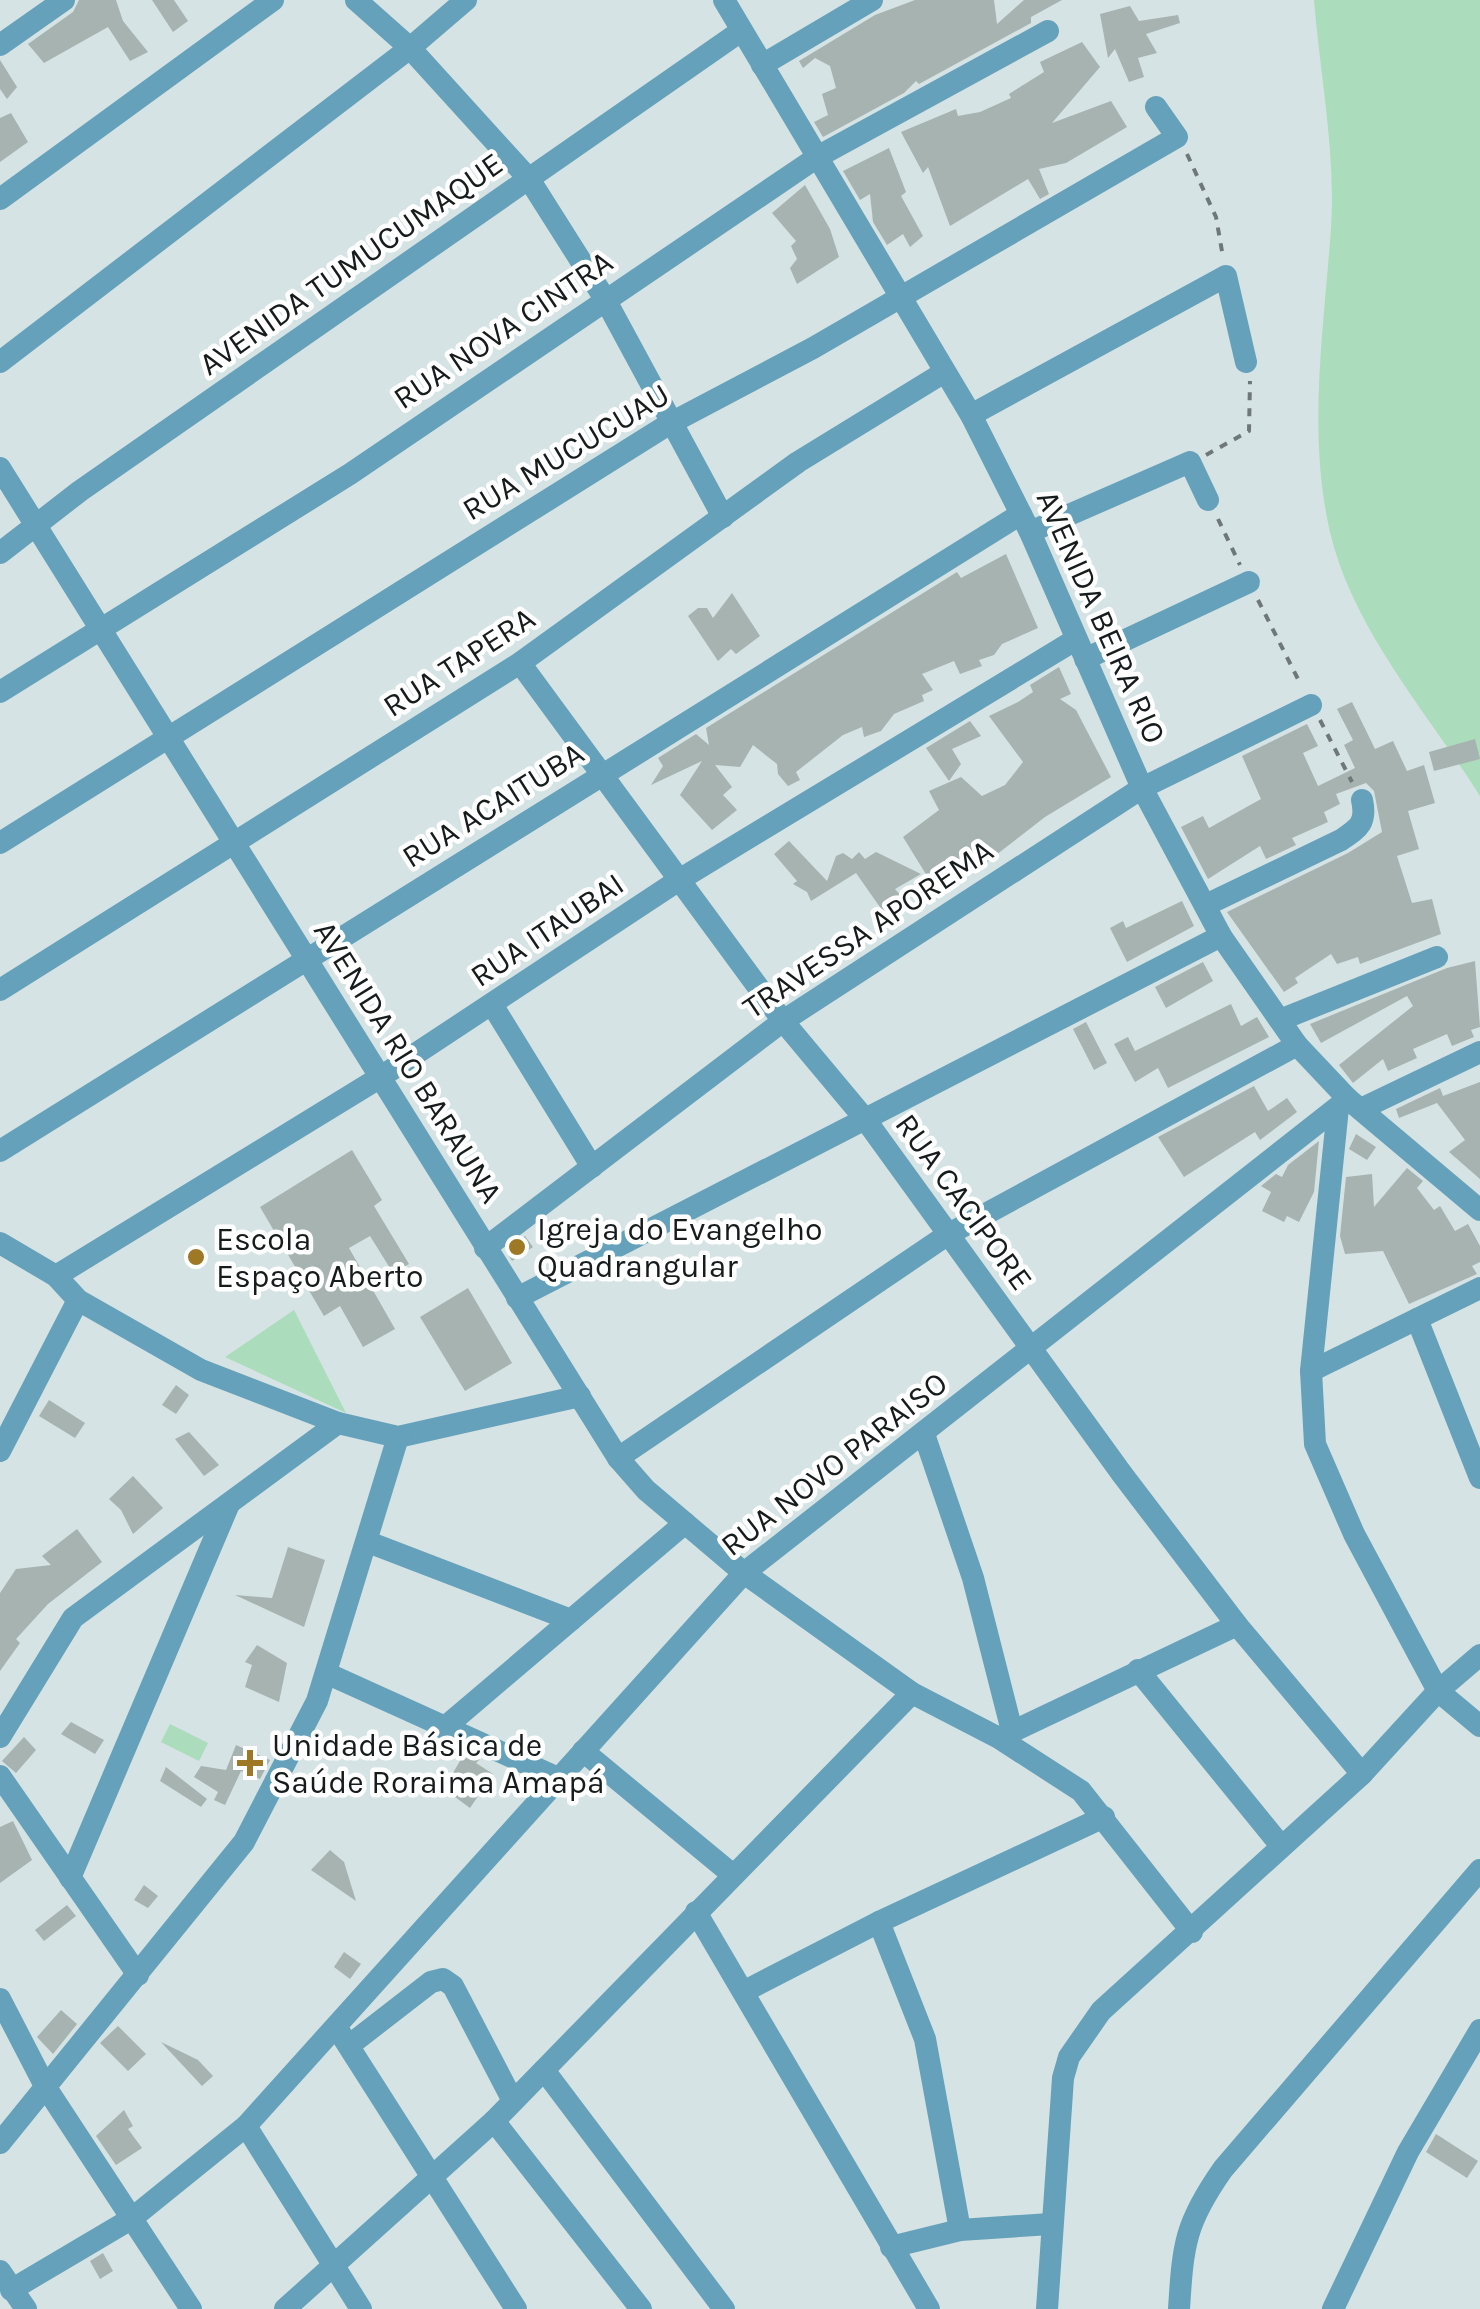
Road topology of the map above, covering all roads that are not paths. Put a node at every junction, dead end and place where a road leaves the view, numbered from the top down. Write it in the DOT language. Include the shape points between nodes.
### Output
graph roads {
  1 [pos="64,0"];
  2 [pos="273,0"];
  3 [pos="356,0"];
  4 [pos="466,0"];
  5 [pos="724,0"];
  6 [pos="872,0"];
  7 [pos="741,31"];
  8 [pos="1048,31"];
  9 [pos="0,45"];
  10 [pos="410,48"];
  11 [pos="762,65"];
  12 [pos="1156,107"];
  13 [pos="818,156"];
  14 [pos="528,180"];
  15 [pos="0,199"];
  16 [pos="900,296"];
  17 [pos="605,299"];
  18 [pos="0,362"];
  19 [pos="1246,362"];
  20 [pos="944,373"];
  21 [pos="971,415"];
  22 [pos="669,424"];
  23 [pos="0,468"];
  24 [pos="1208,500"];
  25 [pos="723,517"];
  26 [pos="1025,523"];
  27 [pos="33,526"];
  28 [pos="0,553"];
  29 [pos="1249,582"];
  30 [pos="101,630"];
  31 [pos="1080,650"];
  32 [pos="520,663"];
  33 [pos="0,692"];
  34 [pos="1312,705"];
  35 [pos="168,738"];
  36 [pos="601,774"];
  37 [pos="1142,788"];
  38 [pos="1362,800"];
  39 [pos="0,843"];
  40 [pos="234,845"];
  41 [pos="679,880"];
  42 [pos="1206,904"];
  43 [pos="1221,936"];
  44 [pos="1437,958"];
  45 [pos="308,960"];
  46 [pos="0,990"];
  47 [pos="493,1006"];
  48 [pos="1280,1020"];
  49 [pos="783,1021"];
  50 [pos="1297,1045"];
  51 [pos="1480,1052"];
  52 [pos="379,1078"];
  53 [pos="1349,1105"];
  54 [pos="864,1120"];
  55 [pos="0,1150"];
  56 [pos="592,1167"];
  57 [pos="1480,1210"];
  58 [pos="947,1235"];
  59 [pos="0,1244"];
  60 [pos="485,1248"];
  61 [pos="56,1276"];
  62 [pos="1480,1288"];
  63 [pos="517,1298"];
  64 [pos="78,1300"];
  65 [pos="1416,1320"];
  66 [pos="1032,1351"];
  67 [pos="1311,1372"];
  68 [pos="580,1396"];
  69 [pos="338,1423"];
  70 [pos="924,1434"];
  71 [pos="398,1438"];
  72 [pos="0,1451"];
  73 [pos="618,1458"];
  74 [pos="1480,1478"];
  75 [pos="230,1503"];
  76 [pos="685,1523"];
  77 [pos="368,1542"];
  78 [pos="744,1573"];
  79 [pos="571,1620"];
  80 [pos="1238,1625"];
  81 [pos="1480,1655"];
  82 [pos="1138,1670"];
  83 [pos="326,1673"];
  84 [pos="1438,1690"];
  85 [pos="912,1693"];
  86 [pos="1480,1726"];
  87 [pos="444,1728"];
  88 [pos="1005,1735"];
  89 [pos="0,1737"];
  90 [pos="583,1751"];
  91 [pos="1362,1774"];
  92 [pos="0,1776"];
  93 [pos="558,1778"];
  94 [pos="1104,1817"];
  95 [pos="1282,1846"];
  96 [pos="1480,1870"];
  97 [pos="733,1875"];
  98 [pos="70,1878"];
  99 [pos="696,1912"];
  100 [pos="879,1922"];
  101 [pos="1192,1932"];
  102 [pos="138,1975"];
  103 [pos="745,1991"];
  104 [pos="0,1999"];
  105 [pos="1480,2030"];
  106 [pos="343,2036"];
  107 [pos="544,2070"];
  108 [pos="45,2086"];
  109 [pos="513,2101"];
  110 [pos="494,2121"];
  111 [pos="246,2126"];
  112 [pos="0,2143"];
  113 [pos="432,2175"];
  114 [pos="131,2219"];
  115 [pos="1050,2224"];
  116 [pos="960,2230"];
  117 [pos="891,2247"];
  118 [pos="333,2265"];
  119 [pos="12,2290"];
  120 [pos="191,2309"];
  121 [pos="285,2309"];
  122 [pos="361,2309"];
  123 [pos="516,2309"];
  124 [pos="641,2309"];
  125 [pos="724,2309"];
  126 [pos="929,2309"];
  127 [pos="1047,2309"];
  128 [pos="1179,2309"];
  129 [pos="1333,2309"];
  1 -- 9 [label="street"];
  2 -- 15 [label="street"];
  3 -- 10 [label="street"];
  4 -- 10 [label="street"];
  5 -- 7 [label="street, AVENIDA BEIRA RIO"];
  6 -- 11 [label="street"];
  7 -- 11 [label="street, AVENIDA BEIRA RIO"];
  7 -- 14 [label="street, AVENIDA TUMUCUMAQUE"];
  8 -- 13 [label="street, RUA NOVA CINTRA"];
  10 -- 14 [label="street"];
  10 -- 18 [label="street"];
  11 -- 13 [label="street, AVENIDA BEIRA RIO"];
  12 -- 16 [label="street, RUA MUCUCUAU" via="1177,136"];
  13 -- 16 [label="street, AVENIDA BEIRA RIO"];
  13 -- 17 [label="street, RUA NOVA CINTRA"];
  14 -- 17 [label="street"];
  14 -- 27 [label="street, AVENIDA TUMUCUMAQUE"];
  16 -- 20 [label="street, AVENIDA BEIRA RIO"];
  16 -- 22 [label="street, RUA MUCUCUAU"];
  17 -- 22 [label="street"];
  17 -- 30 [label="street, RUA NOVA CINTRA" via="350,474"];
  19 -- 21 [label="street" via="1226,276"];
  20 -- 21 [label="street, AVENIDA BEIRA RIO"];
  20 -- 25 [label="street, RUA TAPERA" via="798,462"];
  21 -- 26 [label="street, AVENIDA BEIRA RIO"];
  22 -- 25 [label="street"];
  22 -- 35 [label="street, RUA MUCUCUAU"];
  23 -- 27 [label="street, AVENIDA RIO BARAUNA"];
  24 -- 26 [label="street, RUA ACAITUBA" via="1190,462"];
  25 -- 32 [label="street, RUA TAPERA"];
  26 -- 31 [label="street, AVENIDA BEIRA RIO"];
  26 -- 36 [label="street, RUA ACAITUBA"];
  27 -- 28 [label="street, AVENIDA TUMUCUMAQUE"];
  27 -- 30 [label="street, AVENIDA RIO BARAUNA"];
  29 -- 31 [label="street, RUA ITAUBAI"];
  30 -- 33 [label="street, RUA NOVA CINTRA"];
  30 -- 35 [label="street, AVENIDA RIO BARAUNA"];
  31 -- 37 [label="street, AVENIDA BEIRA RIO"];
  31 -- 41 [label="street, RUA ITAUBAI"];
  32 -- 36 [label="street, RUA CACIPORE"];
  32 -- 40 [label="street, RUA TAPERA"];
  34 -- 37 [label="street, TRAVESSA APOREMA"];
  35 -- 39 [label="street, RUA MUCUCUAU"];
  35 -- 40 [label="street, AVENIDA RIO BARAUNA"];
  36 -- 41 [label="street, RUA CACIPORE"];
  36 -- 45 [label="street, RUA ACAITUBA"];
  37 -- 42 [label="street, AVENIDA BEIRA RIO"];
  37 -- 49 [label="street, TRAVESSA APOREMA"];
  38 -- 42 [label="street" via="1361,826 1341,840"];
  40 -- 45 [label="street, AVENIDA RIO BARAUNA"];
  40 -- 46 [label="street, RUA TAPERA"];
  41 -- 47 [label="street, RUA ITAUBAI"];
  41 -- 49 [label="street, RUA CACIPORE"];
  42 -- 43 [label="street, AVENIDA BEIRA RIO"];
  43 -- 48 [label="street, AVENIDA BEIRA RIO"];
  43 -- 54 [label="street"];
  44 -- 48 [label="street"];
  45 -- 52 [label="street, AVENIDA RIO BARAUNA"];
  45 -- 55 [label="street, RUA ACAITUBA"];
  47 -- 52 [label="street, RUA ITAUBAI"];
  47 -- 56 [label="street"];
  48 -- 50 [label="street, AVENIDA BEIRA RIO"];
  49 -- 54 [label="street, RUA CACIPORE"];
  49 -- 56 [label="street, TRAVESSA APOREMA"];
  50 -- 53 [label="street, AVENIDA BEIRA RIO"];
  50 -- 58 [label="street"];
  51 -- 53 [label="street, RUA NOVO PARAISO"];
  52 -- 60 [label="street, AVENIDA RIO BARAUNA"];
  52 -- 61 [label="street, RUA ITAUBAI"];
  53 -- 57 [label="street, AVENIDA BEIRA RIO"];
  53 -- 66 [label="street, RUA NOVO PARAISO"];
  53 -- 67 [label="street"];
  54 -- 58 [label="street, RUA CACIPORE"];
  54 -- 63 [label="street"];
  56 -- 60 [label="street, TRAVESSA APOREMA"];
  58 -- 66 [label="street, RUA CACIPORE"];
  58 -- 73 [label="street"];
  59 -- 61 [label="street"];
  60 -- 63 [label="street, AVENIDA RIO BARAUNA"];
  61 -- 64 [label="street"];
  62 -- 65 [label="street"];
  63 -- 68 [label="street, AVENIDA RIO BARAUNA"];
  64 -- 69 [label="street" via="201,1370"];
  64 -- 72 [label="street"];
  65 -- 67 [label="street"];
  65 -- 74 [label="street"];
  66 -- 70 [label="street, RUA NOVO PARAISO"];
  66 -- 80 [label="street, RUA CACIPORE"];
  67 -- 84 [label="street" via="1315,1444 1354,1534"];
  68 -- 71 [label="street"];
  68 -- 73 [label="street, AVENIDA RIO BARAUNA"];
  69 -- 71 [label="street"];
  69 -- 75 [label="street"];
  70 -- 78 [label="street, RUA NOVO PARAISO"];
  70 -- 88 [label="street" via="973,1578"];
  71 -- 77 [label="street"];
  73 -- 76 [label="street, AVENIDA RIO BARAUNA"];
  75 -- 89 [label="street" via="74,1618"];
  75 -- 98 [label="street"];
  76 -- 78 [label="street, AVENIDA RIO BARAUNA"];
  76 -- 79 [label="street"];
  77 -- 79 [label="street"];
  77 -- 83 [label="street"];
  78 -- 85 [label="street, AVENIDA RIO BARAUNA"];
  78 -- 90 [label="street, RUA NOVO PARAISO"];
  79 -- 87 [label="street"];
  80 -- 82 [label="street"];
  80 -- 91 [label="street, RUA CACIPORE"];
  81 -- 84 [label="street"];
  82 -- 88 [label="street"];
  82 -- 95 [label="street"];
  83 -- 87 [label="street"];
  83 -- 102 [label="street" via="284,1772 244,1842"];
  84 -- 86 [label="street"];
  84 -- 91 [label="street"];
  85 -- 88 [label="street, AVENIDA RIO BARAUNA"];
  85 -- 97 [label="street"];
  87 -- 93 [label="street"];
  88 -- 94 [label="street, AVENIDA RIO BARAUNA"];
  90 -- 93 [label="street, RUA NOVO PARAISO"];
  90 -- 97 [label="street"];
  91 -- 95 [label="street"];
  92 -- 98 [label="street"];
  93 -- 106 [label="street, RUA NOVO PARAISO"];
  94 -- 100 [label="street"];
  94 -- 101 [label="street, AVENIDA RIO BARAUNA"];
  95 -- 101 [label="street"];
  96 -- 128 [label="street" via="1195,2208 1183,2245"];
  97 -- 99 [label="street"];
  98 -- 102 [label="street"];
  99 -- 103 [label="street"];
  99 -- 107 [label="street"];
  100 -- 103 [label="street"];
  100 -- 116 [label="street" via="925,2039"];
  101 -- 115 [label="street" via="1100,2011 1070,2057"];
  102 -- 108 [label="street"];
  103 -- 117 [label="street"];
  104 -- 108 [label="street"];
  105 -- 129 [label="street" via="1408,2152"];
  106 -- 109 [label="street" via="443,1980 453,1986"];
  106 -- 111 [label="street, RUA NOVO PARAISO"];
  106 -- 113 [label="street"];
  107 -- 109 [label="street"];
  107 -- 125 [label="street"];
  108 -- 112 [label="street"];
  108 -- 114 [label="street"];
  109 -- 110 [label="street"];
  110 -- 113 [label="street"];
  110 -- 124 [label="street"];
  111 -- 114 [label="street, RUA NOVO PARAISO"];
  111 -- 118 [label="street"];
  113 -- 118 [label="street"];
  113 -- 123 [label="street"];
  114 -- 119 [label="street, RUA NOVO PARAISO"];
  114 -- 120 [label="street"];
  115 -- 116 [label="street"];
  115 -- 127 [label="street"];
  116 -- 117 [label="street"];
  117 -- 126 [label="street"];
  118 -- 121 [label="street"];
  118 -- 122 [label="street"];
}
